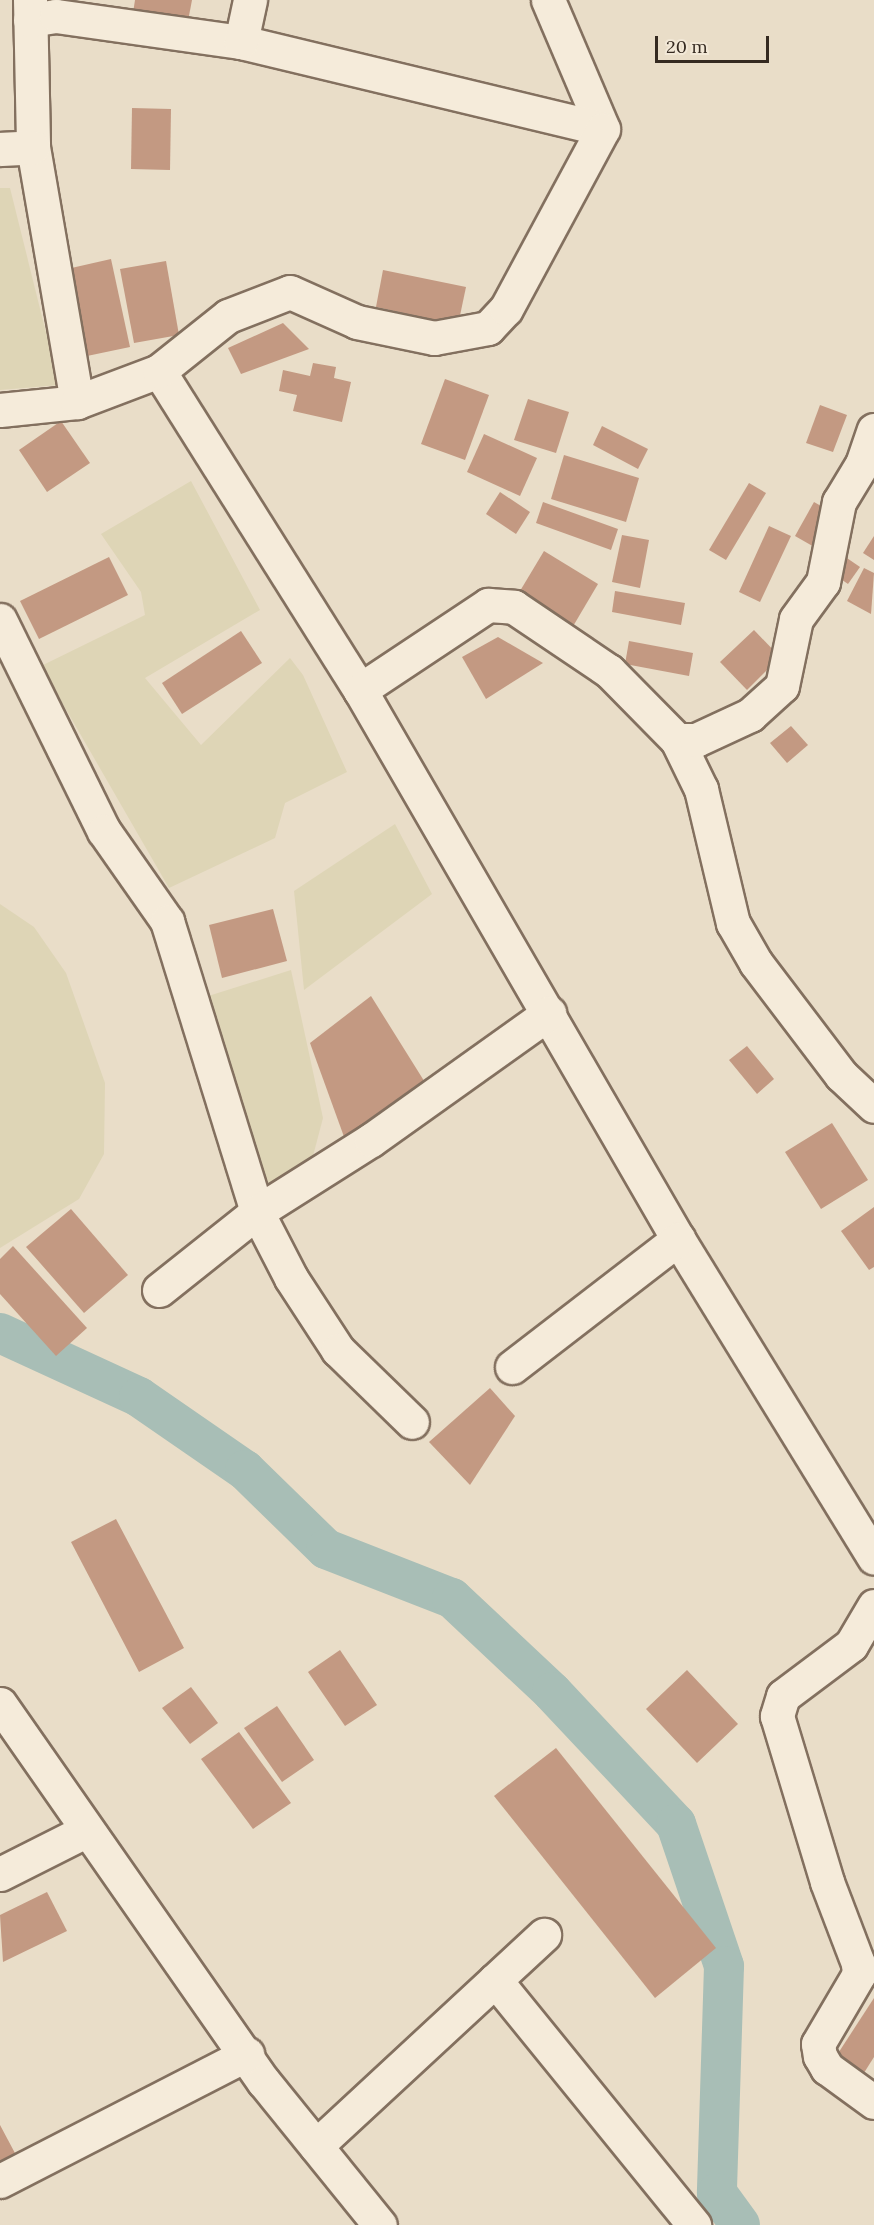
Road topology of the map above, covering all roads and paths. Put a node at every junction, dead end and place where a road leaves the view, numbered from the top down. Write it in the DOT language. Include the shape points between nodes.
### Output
graph roads {
  1 [pos="250,0"];
  2 [pos="548,0"];
  3 [pos="30,10"];
  4 [pos="241,42"];
  5 [pos="603,129"];
  6 [pos="33,147"];
  7 [pos="0,149"];
  8 [pos="159,371"];
  9 [pos="77,402"];
  10 [pos="0,410"];
  11 [pos="874,430"];
  12 [pos="0,620"];
  13 [pos="360,690"];
  14 [pos="677,740"];
  15 [pos="549,1013"];
  16 [pos="874,1106"];
  17 [pos="257,1212"];
  18 [pos="678,1239"];
  19 [pos="159,1290"];
  20 [pos="512,1367"];
  21 [pos="412,1422"];
  22 [pos="874,1558"];
  23 [pos="874,1606"];
  24 [pos="0,1704"];
  25 [pos="86,1831"];
  26 [pos="0,1874"];
  27 [pos="544,1935"];
  28 [pos="495,1980"];
  29 [pos="247,2054"];
  30 [pos="874,2102"];
  31 [pos="316,2146"];
  32 [pos="0,2181"];
  33 [pos="380,2225"];
  34 [pos="694,2225"];
  1 -- 4 [label="street"];
  2 -- 5 [label="street"];
  3 -- 4 [label="street"];
  3 -- 6 [label="street"];
  4 -- 5 [label="street"];
  5 -- 8 [label="street" via="506,309 488,328 434,338 357,322 290,292 228,316"];
  6 -- 7 [label="street"];
  6 -- 9 [label="street"];
  8 -- 9 [label="street"];
  8 -- 13 [label="street"];
  9 -- 10 [label="street"];
  11 -- 14 [label="street" via="862,464 839,502 823,582 796,619 782,686 750,715 696,740"];
  12 -- 17 [label="street" via="104,831 166,921"];
  13 -- 14 [label="street" via="488,605 500,604 514,608 609,670"];
  13 -- 15 [label="street"];
  14 -- 16 [label="street" via="701,789 733,923 756,963 841,1075"];
  15 -- 17 [label="street" via="371,1140"];
  15 -- 18 [label="street"];
  17 -- 19 [label="street"];
  17 -- 21 [label="street" via="291,1278 338,1350"];
  18 -- 20 [label="street"];
  18 -- 22 [label="street"];
  23 -- 30 [label="street" via="852,1645 783,1696 777,1716 827,1882 858,1963 859,1974 818,2044 820,2056 827,2068"];
  24 -- 25 [label="street"];
  25 -- 26 [label="street"];
  25 -- 29 [label="street"];
  27 -- 28 [label="street"];
  28 -- 31 [label="street"];
  28 -- 34 [label="street"];
  29 -- 31 [label="street" via="264,2082"];
  29 -- 32 [label="street"];
  31 -- 33 [label="street"];
}
